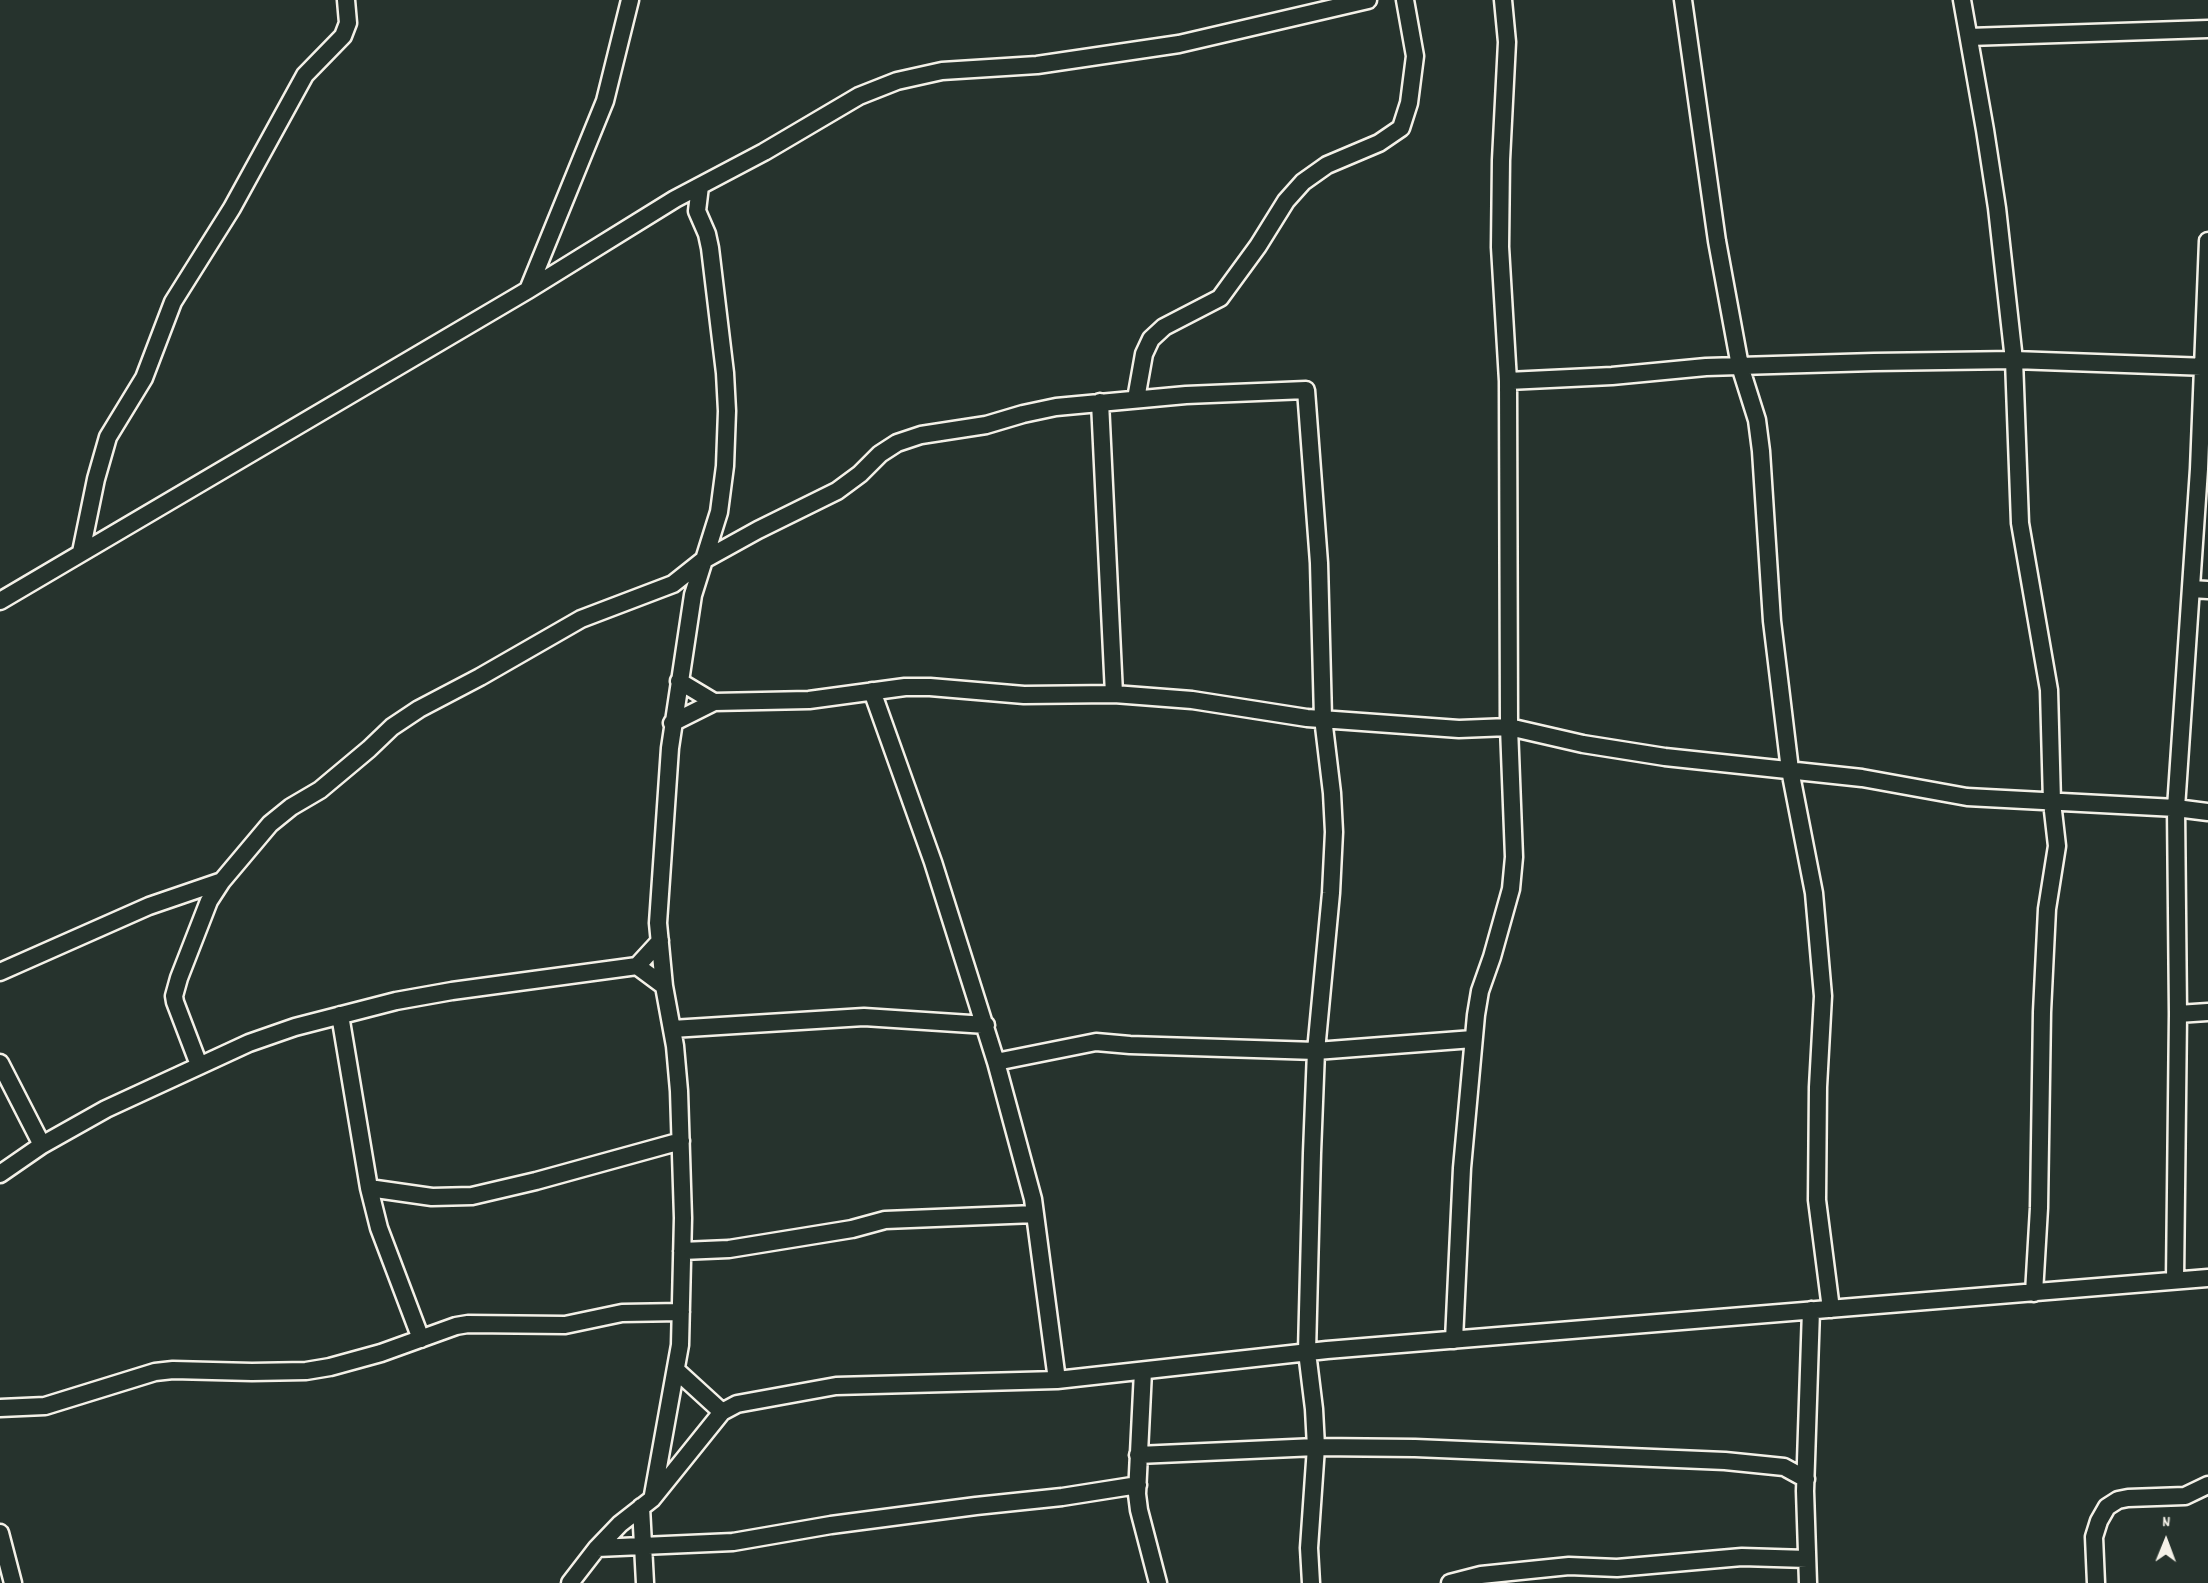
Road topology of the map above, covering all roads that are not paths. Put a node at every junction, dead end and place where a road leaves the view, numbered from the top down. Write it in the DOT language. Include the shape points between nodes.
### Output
graph roads {
  1 [pos="346,0"];
  2 [pos="630,0"];
  3 [pos="1368,0"];
  4 [pos="1405,0"];
  5 [pos="1503,0"];
  6 [pos="1683,0"];
  7 [pos="1962,0"];
  8 [pos="2208,29"];
  9 [pos="1969,36"];
  10 [pos="700,186"];
  11 [pos="675,199"];
  12 [pos="697,211"];
  13 [pos="2208,241"];
  14 [pos="528,290"];
  15 [pos="2014,360"];
  16 [pos="1740,366"];
  17 [pos="2205,367"];
  18 [pos="1508,381"];
  19 [pos="1136,399"];
  20 [pos="1100,402"];
  21 [pos="81,552"];
  22 [pos="702,561"];
  23 [pos="2190,589"];
  24 [pos="2208,590"];
  25 [pos="0,601"];
  26 [pos="680,681"];
  27 [pos="872,691"];
  28 [pos="1114,694"];
  29 [pos="714,702"];
  30 [pos="1323,718"];
  31 [pos="672,723"];
  32 [pos="1509,728"];
  33 [pos="1790,770"];
  34 [pos="2052,802"];
  35 [pos="2176,808"];
  36 [pos="2208,812"];
  37 [pos="222,881"];
  38 [pos="660,941"];
  39 [pos="637,966"];
  40 [pos="0,972"];
  41 [pos="664,986"];
  42 [pos="2208,1012"];
  43 [pos="2178,1014"];
  44 [pos="340,1016"];
  45 [pos="986,1025"];
  46 [pos="672,1029"];
  47 [pos="1473,1039"];
  48 [pos="1316,1051"];
  49 [pos="996,1062"];
  50 [pos="0,1063"];
  51 [pos="199,1065"];
  52 [pos="681,1140"];
  53 [pos="42,1145"];
  54 [pos="0,1174"];
  55 [pos="369,1188"];
  56 [pos="1035,1214"];
  57 [pos="682,1251"];
  58 [pos="2208,1278"];
  59 [pos="2175,1280"];
  60 [pos="2034,1293"];
  61 [pos="1831,1309"];
  62 [pos="1811,1310"];
  63 [pos="681,1312"];
  64 [pos="421,1338"];
  65 [pos="1454,1340"];
  66 [pos="1307,1352"];
  67 [pos="676,1371"];
  68 [pos="1143,1371"];
  69 [pos="1057,1380"];
  70 [pos="0,1408"];
  71 [pos="722,1412"];
  72 [pos="1316,1448"];
  73 [pos="1808,1451"];
  74 [pos="1138,1455"];
  75 [pos="1784,1467"];
  76 [pos="1806,1479"];
  77 [pos="1138,1485"];
  78 [pos="2208,1485"];
  79 [pos="647,1503"];
  80 [pos="0,1533"];
  81 [pos="644,1546"];
  82 [pos="597,1548"];
  83 [pos="1807,1558"];
  84 [pos="1575,1566"];
  85 [pos="13,1583"];
  86 [pos="570,1583"];
  87 [pos="645,1583"];
  88 [pos="1158,1583"];
  89 [pos="1311,1583"];
  90 [pos="1450,1583"];
  91 [pos="1582,1583"];
  92 [pos="1808,1583"];
  93 [pos="2096,1583"];
  1 -- 21 [label="street" via="348,23 343,36 305,75 232,208 173,302 144,378 108,437"];
  2 -- 14 [label="street" via="605,101"];
  3 -- 10 [label="street" via="1179,44 1037,64 942,71 897,81 859,96"];
  4 -- 19 [label="street" via="1415,56 1409,103 1401,128 1379,143 1327,165 1303,182 1220,298 1164,327 1151,339 1144,354"];
  5 -- 18 [label="street" via="1507,42 1500,248"];
  6 -- 16 [label="street" via="1717,241"];
  7 -- 9 [label="street"];
  8 -- 9 [label="street"];
  9 -- 15 [label="street" via="1997,208"];
  10 -- 11 [label="street"];
  10 -- 12 [label="street"];
  11 -- 12 [label="street"];
  11 -- 14 [label="street"];
  12 -- 22 [label="street" via="710,248 727,411 719,512"];
  13 -- 17 [label="street"];
  14 -- 21 [label="street"];
  15 -- 16 [label="street"];
  15 -- 17 [label="street"];
  15 -- 34 [label="street" via="2020,523 2049,690"];
  16 -- 18 [label="street"];
  16 -- 33 [label="street" via="1761,451 1772,621"];
  17 -- 23 [label="street"];
  18 -- 32 [label="street"];
  19 -- 20 [label="street"];
  19 -- 30 [label="street" via="1306,390 1319,563"];
  20 -- 22 [label="street" via="1023,414 897,443 837,491"];
  20 -- 28 [label="street"];
  21 -- 25 [label="street"];
  22 -- 26 [label="street"];
  22 -- 37 [label="street" via="673,584 581,619 392,727 320,790 270,824"];
  23 -- 24 [label="street"];
  23 -- 35 [label="street"];
  26 -- 29 [label="street"];
  26 -- 31 [label="street"];
  27 -- 28 [label="street" via="930,687 1024,695"];
  27 -- 29 [label="street" via="808,700"];
  27 -- 45 [label="street"];
  28 -- 30 [label="street"];
  29 -- 31 [label="street"];
  30 -- 32 [label="street" via="1459,729"];
  30 -- 48 [label="street" via="1334,832"];
  31 -- 38 [label="street"];
  32 -- 33 [label="street" via="1665,757"];
  32 -- 47 [label="street" via="1512,878 1480,991"];
  33 -- 34 [label="street" via="1862,778 1966,797"];
  33 -- 61 [label="street" via="1814,893 1823,996 1817,1200"];
  34 -- 35 [label="street"];
  34 -- 60 [label="street" via="2057,846 2047,909"];
  35 -- 36 [label="street"];
  35 -- 43 [label="street"];
  37 -- 40 [label="street" via="149,906"];
  37 -- 51 [label="street" via="200,922 174,996"];
  38 -- 39 [label="street"];
  38 -- 41 [label="street"];
  39 -- 41 [label="street"];
  39 -- 44 [label="street" via="452,991"];
  41 -- 46 [label="street"];
  42 -- 43 [label="street"];
  43 -- 59 [label="street"];
  44 -- 51 [label="street" via="295,1027"];
  44 -- 55 [label="street"];
  45 -- 46 [label="street" via="864,1017"];
  45 -- 49 [label="street"];
  46 -- 52 [label="street" via="680,1090"];
  47 -- 48 [label="street"];
  47 -- 65 [label="street"];
  48 -- 49 [label="street" via="1096,1042"];
  48 -- 66 [label="street"];
  49 -- 56 [label="street"];
  50 -- 53 [label="street"];
  51 -- 53 [label="street" via="106,1109"];
  52 -- 55 [label="street" via="472,1197 432,1197"];
  52 -- 57 [label="street"];
  53 -- 54 [label="street"];
  55 -- 64 [label="street" via="379,1228"];
  56 -- 57 [label="street" via="885,1220 729,1249"];
  56 -- 69 [label="street"];
  57 -- 63 [label="street"];
  58 -- 59 [label="street"];
  59 -- 60 [label="street"];
  60 -- 61 [label="street"];
  61 -- 62 [label="street"];
  62 -- 65 [label="street"];
  62 -- 73 [label="street"];
  63 -- 64 [label="street" via="622,1313 565,1325 468,1324"];
  63 -- 67 [label="street"];
  64 -- 70 [label="street" via="330,1367 155,1372 45,1406"];
  65 -- 66 [label="street"];
  66 -- 68 [label="street"];
  66 -- 72 [label="street"];
  67 -- 71 [label="street"];
  67 -- 79 [label="street"];
  68 -- 69 [label="street"];
  68 -- 74 [label="street"];
  69 -- 71 [label="street" via="836,1386 737,1404"];
  71 -- 79 [label="street"];
  72 -- 74 [label="street"];
  72 -- 75 [label="street" via="1484,1451"];
  72 -- 89 [label="street" via="1309,1548"];
  73 -- 75 [label="street"];
  73 -- 76 [label="street"];
  74 -- 77 [label="street"];
  75 -- 76 [label="street"];
  76 -- 83 [label="street"];
  77 -- 81 [label="street" via="733,1542"];
  77 -- 88 [label="street" via="1139,1510"];
  78 -- 93 [label="street" via="2185,1496 2128,1498 2107,1507 2094,1538"];
  79 -- 81 [label="street"];
  79 -- 82 [label="street"];
  80 -- 85 [label="street"];
  81 -- 82 [label="street"];
  81 -- 87 [label="street"];
  82 -- 86 [label="street"];
  83 -- 84 [label="street" via="1742,1557 1617,1568"];
  83 -- 92 [label="street"];
  84 -- 90 [label="street" via="1481,1575"];
  84 -- 91 [label="street"];
}
